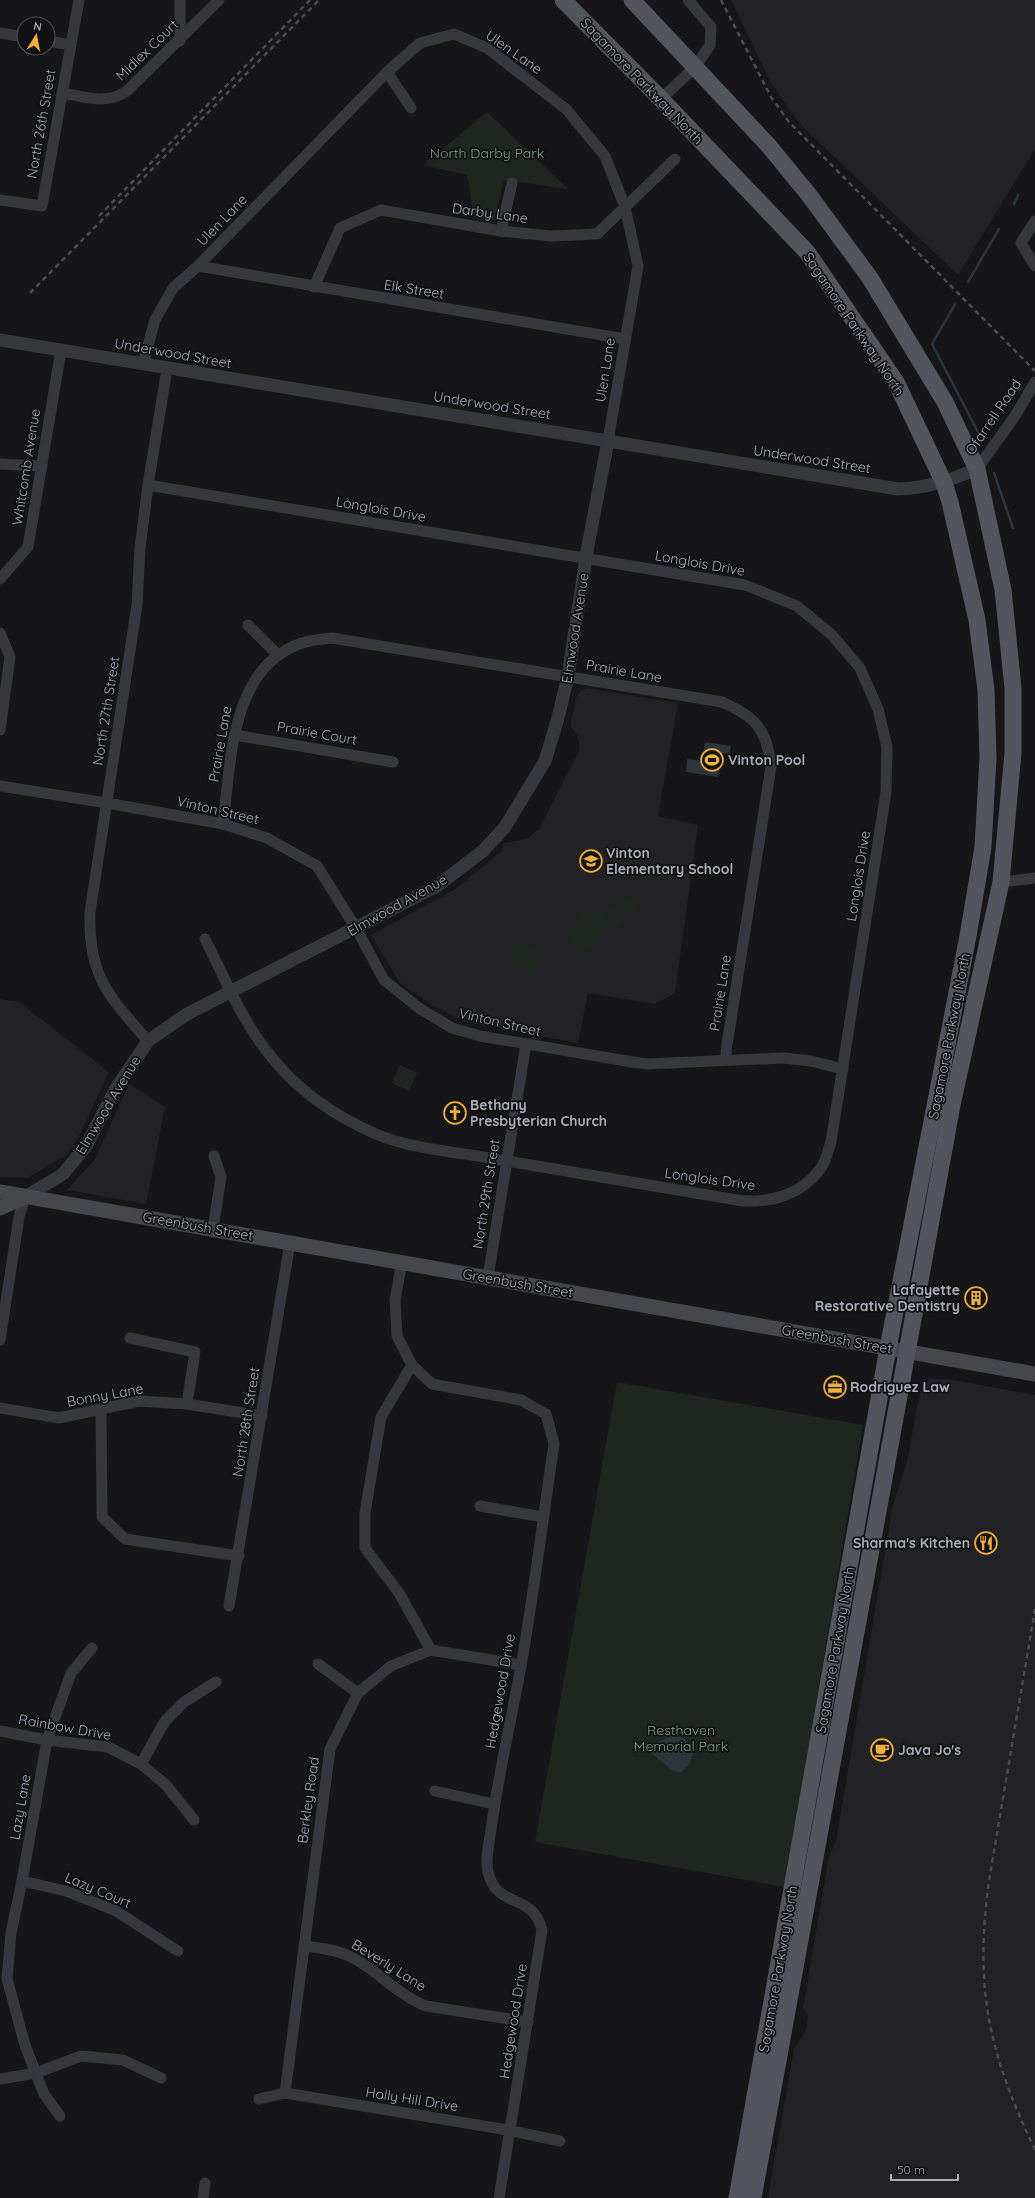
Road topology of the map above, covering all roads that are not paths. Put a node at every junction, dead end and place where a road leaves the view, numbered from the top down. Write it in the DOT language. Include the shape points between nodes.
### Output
graph roads {
  1 [pos="79,0"];
  2 [pos="180,0"];
  3 [pos="219,0"];
  4 [pos="563,0"];
  5 [pos="632,0"];
  6 [pos="688,0"];
  7 [pos="0,33"];
  8 [pos="16,36"];
  9 [pos="180,41"];
  10 [pos="56,42"];
  11 [pos="71,45"];
  12 [pos="696,66"];
  13 [pos="387,72"];
  14 [pos="62,93"];
  15 [pos="661,99"];
  16 [pos="411,108"];
  17 [pos="675,159"];
  18 [pos="512,183"];
  19 [pos="0,200"];
  20 [pos="625,207"];
  21 [pos="1035,222"];
  22 [pos="501,231"];
  23 [pos="198,266"];
  24 [pos="1035,266"];
  25 [pos="314,287"];
  26 [pos="625,339"];
  27 [pos="0,340"];
  28 [pos="61,350"];
  29 [pos="143,364"];
  30 [pos="167,369"];
  31 [pos="1035,382"];
  32 [pos="608,441"];
  33 [pos="0,464"];
  34 [pos="42,466"];
  35 [pos="977,468"];
  36 [pos="944,483"];
  37 [pos="148,485"];
  38 [pos="586,560"];
  39 [pos="0,579"];
  40 [pos="248,625"];
  41 [pos="0,633"];
  42 [pos="278,655"];
  43 [pos="568,676"];
  44 [pos="0,730"];
  45 [pos="235,735"];
  46 [pos="393,762"];
  47 [pos="0,786"];
  48 [pos="107,803"];
  49 [pos="223,824"];
  50 [pos="1035,878"];
  51 [pos="1001,882"];
  52 [pos="356,928"];
  53 [pos="205,939"];
  54 [pos="231,991"];
  55 [pos="148,1041"];
  56 [pos="526,1044"];
  57 [pos="726,1060"];
  58 [pos="843,1069"];
  59 [pos="214,1156"];
  60 [pos="507,1161"];
  61 [pos="0,1192"];
  62 [pos="25,1197"];
  63 [pos="0,1208"];
  64 [pos="213,1228"];
  65 [pos="290,1242"];
  66 [pos="402,1262"];
  67 [pos="488,1277"];
  68 [pos="130,1338"];
  69 [pos="0,1340"];
  70 [pos="888,1348"];
  71 [pos="907,1351"];
  72 [pos="412,1366"];
  73 [pos="1035,1374"];
  74 [pos="187,1404"];
  75 [pos="0,1408"];
  76 [pos="101,1409"];
  77 [pos="262,1416"];
  78 [pos="480,1506"];
  79 [pos="543,1517"];
  80 [pos="239,1556"];
  81 [pos="229,1606"];
  82 [pos="92,1648"];
  83 [pos="431,1650"];
  84 [pos="318,1664"];
  85 [pos="521,1665"];
  86 [pos="216,1682"];
  87 [pos="358,1693"];
  88 [pos="0,1731"];
  89 [pos="46,1740"];
  90 [pos="141,1764"];
  91 [pos="435,1791"];
  92 [pos="494,1804"];
  93 [pos="194,1820"];
  94 [pos="22,1881"];
  95 [pos="304,1946"];
  96 [pos="178,1951"];
  97 [pos="528,2022"];
  98 [pos="36,2073"];
  99 [pos="161,2078"];
  100 [pos="0,2079"];
  101 [pos="285,2093"];
  102 [pos="259,2099"];
  103 [pos="60,2116"];
  104 [pos="511,2131"];
  105 [pos="560,2141"];
  106 [pos="205,2183"];
  107 [pos="203,2198"];
  108 [pos="499,2198"];
  109 [pos="737,2198"];
  110 [pos="753,2198"];
  1 -- 11 [label="street, North 26th Street"];
  2 -- 9 [label="street"];
  3 -- 9 [label="street, Midlex Court"];
  4 -- 15 [label="main road, Sagamore Parkway North"];
  5 -- 12 [label="main road, Sagamore Parkway North"];
  6 -- 12 [label="street" via="711,27 710,46"];
  7 -- 8 [label="street"];
  9 -- 14 [label="street, Midlex Court" via="119,97 103,100"];
  10 -- 11 [label="street"];
  11 -- 14 [label="street, North 26th Street"];
  12 -- 15 [label="street"];
  12 -- 35 [label="main road, Sagamore Parkway North" via="768,145 809,195 870,278 944,402"];
  13 -- 16 [label="street"];
  13 -- 20 [label="street, Ulen Lane" via="420,43 454,34 487,48 566,109 605,156"];
  13 -- 23 [label="street, Ulen Lane"];
  14 -- 19 [label="street, North 26th Street" via="42,206"];
  15 -- 36 [label="main road, Sagamore Parkway North" via="807,252 896,382"];
  17 -- 20 [label="street, Darby Lane"];
  18 -- 22 [label="street"];
  20 -- 22 [label="street, Darby Lane" via="597,234 551,236"];
  20 -- 26 [label="street, Ulen Lane" via="638,266"];
  21 -- 24 [label="street" via="1021,243"];
  22 -- 25 [label="street, Darby Lane" via="381,210 340,228"];
  23 -- 25 [label="street, Elk Street"];
  23 -- 29 [label="street, Ulen Lane" via="173,288 155,320"];
  25 -- 26 [label="street, Elk Street"];
  26 -- 32 [label="street, Ulen Lane"];
  27 -- 28 [label="street, Underwood Street"];
  28 -- 29 [label="street, Underwood Street"];
  28 -- 34 [label="street, Whitcomb Avenue"];
  29 -- 30 [label="street, Underwood Street"];
  30 -- 32 [label="street, Underwood Street"];
  30 -- 37 [label="street, North 27th Street"];
  31 -- 35 [label="street, Ofarrell Road" via="1015,416"];
  32 -- 36 [label="street, Underwood Street" via="898,489"];
  32 -- 38 [label="street, Elmwood Avenue"];
  33 -- 34 [label="street"];
  34 -- 39 [label="street, Whitcomb Avenue" via="28,547"];
  35 -- 36 [label="street, Underwood Street"];
  35 -- 51 [label="main road, Sagamore Parkway North" via="1003,590 1013,688 1013,753"];
  36 -- 70 [label="main road, Sagamore Parkway North" via="977,620 986,690 988,758 983,847"];
  37 -- 38 [label="street, Longlois Drive"];
  37 -- 48 [label="street, North 27th Street" via="140,548 137,605"];
  38 -- 43 [label="street, Elmwood Avenue"];
  38 -- 58 [label="street, Longlois Drive" via="745,585 797,606 832,635 860,668 878,709 887,747 886,792"];
  40 -- 42 [label="street"];
  41 -- 44 [label="street" via="10,657"];
  42 -- 43 [label="street, Prairie Lane" via="300,643 332,638"];
  42 -- 45 [label="street, Prairie Lane" via="252,683 242,704"];
  43 -- 52 [label="street, Elmwood Avenue" via="545,761 505,827 483,851 437,886"];
  43 -- 57 [label="street, Prairie Lane" via="722,702 741,711 757,725 768,744 771,767"];
  45 -- 46 [label="street, Prairie Court"];
  45 -- 49 [label="street, Prairie Lane"];
  47 -- 48 [label="street, Vinton Street"];
  48 -- 49 [label="street, Vinton Street"];
  48 -- 55 [label="street, North 27th Street" via="90,912 89,935 93,960 104,987"];
  49 -- 52 [label="street, Vinton Street" via="267,838 317,866"];
  50 -- 51 [label="street"];
  51 -- 71 [label="main road, Sagamore Parkway North" via="952,1104"];
  52 -- 54 [label="street, Elmwood Avenue"];
  52 -- 56 [label="street, Vinton Street" via="384,980 419,1008 452,1028"];
  53 -- 54 [label="street, Longlois Drive"];
  54 -- 55 [label="street, Elmwood Avenue" via="187,1014"];
  54 -- 60 [label="street, Longlois Drive" via="250,1029 273,1060 319,1103 378,1135 412,1144"];
  55 -- 62 [label="street, Elmwood Avenue" via="115,1090 86,1146 63,1174"];
  56 -- 57 [label="street, Vinton Street" via="640,1063"];
  56 -- 60 [label="street, North 29th Street"];
  57 -- 58 [label="street, Vinton Street" via="783,1058 811,1061"];
  58 -- 60 [label="street, Longlois Drive" via="831,1142 821,1167 807,1183 788,1195 764,1201 743,1201"];
  59 -- 64 [label="street" via="221,1177"];
  60 -- 67 [label="street, North 29th Street"];
  61 -- 62 [label="main road, Greenbush Street"];
  62 -- 63 [label="main road, Elmwood Avenue"];
  62 -- 64 [label="main road, Greenbush Street"];
  62 -- 69 [label="street" via="18,1217"];
  64 -- 65 [label="main road, Greenbush Street"];
  65 -- 66 [label="main road, Greenbush Street"];
  65 -- 77 [label="street, North 28th Street"];
  66 -- 67 [label="main road, Greenbush Street"];
  66 -- 72 [label="street, Hedgewood Drive" via="395,1300 397,1336"];
  67 -- 70 [label="main road, Greenbush Street"];
  68 -- 74 [label="street" via="195,1352"];
  70 -- 71 [label="main road, Greenbush Street"];
  70 -- 109 [label="main road, Sagamore Parkway North"];
  71 -- 73 [label="main road, Greenbush Street"];
  71 -- 110 [label="main road, Sagamore Parkway North"];
  72 -- 79 [label="street, Hedgewood Drive" via="432,1384 521,1400 546,1414 554,1444"];
  72 -- 83 [label="street" via="381,1416 365,1513 365,1548 399,1593"];
  74 -- 76 [label="street, Bonny Lane" via="139,1401"];
  74 -- 77 [label="street, Bonny Lane"];
  75 -- 76 [label="street, Bonny Lane" via="59,1418"];
  76 -- 80 [label="street" via="102,1517 125,1539"];
  77 -- 80 [label="street, North 28th Street"];
  78 -- 79 [label="street"];
  79 -- 85 [label="street, Hedgewood Drive"];
  80 -- 81 [label="street, North 28th Street"];
  82 -- 89 [label="street, Lazy Lane" via="71,1673"];
  83 -- 85 [label="street"];
  83 -- 87 [label="street, Berkley Road" via="391,1666"];
  84 -- 87 [label="street"];
  85 -- 92 [label="street, Hedgewood Drive"];
  86 -- 90 [label="street" via="184,1702 165,1721"];
  87 -- 95 [label="street, Berkley Road" via="330,1749"];
  88 -- 89 [label="street, Rainbow Drive"];
  89 -- 90 [label="street, Rainbow Drive" via="108,1747"];
  89 -- 94 [label="street, Lazy Lane"];
  90 -- 93 [label="street, Rainbow Drive" via="166,1785"];
  91 -- 92 [label="street"];
  92 -- 97 [label="street, Hedgewood Drive" via="487,1860 489,1877 502,1895 529,1907 536,1913 542,1930"];
  94 -- 96 [label="street, Lazy Court" via="66,1891 116,1911"];
  94 -- 98 [label="street, Lazy Lane" via="11,1933 7,1979 25,2045"];
  95 -- 97 [label="street, Beverly Lane" via="330,1949 349,1956 411,2000 426,2006"];
  95 -- 101 [label="street, Berkley Road"];
  97 -- 104 [label="street, Hedgewood Drive"];
  98 -- 99 [label="street" via="81,2056 123,2060"];
  98 -- 100 [label="street"];
  98 -- 103 [label="street, Lazy Lane" via="44,2094"];
  101 -- 102 [label="street, Holly Hill Drive"];
  101 -- 104 [label="street, Holly Hill Drive"];
  104 -- 105 [label="street, Holly Hill Drive"];
  104 -- 108 [label="street, Hedgewood Drive"];
  106 -- 107 [label="street"];
}
